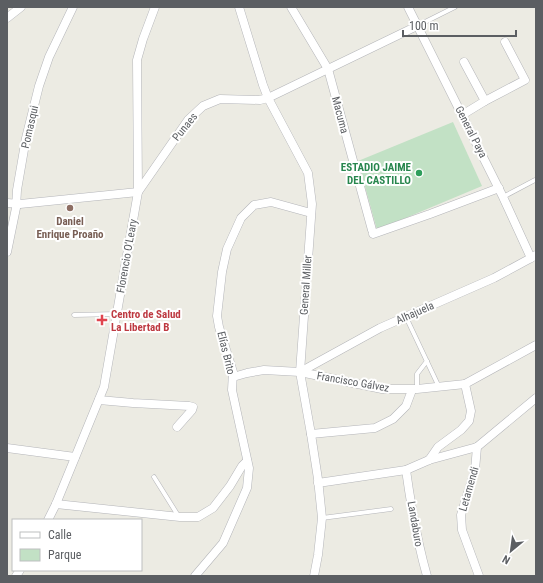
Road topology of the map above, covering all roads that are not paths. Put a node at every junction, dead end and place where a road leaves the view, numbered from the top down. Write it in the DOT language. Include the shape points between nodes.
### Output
graph roads {
  1 [pos="21,7"];
  2 [pos="73,7"];
  3 [pos="155,7"];
  4 [pos="239,7"];
  5 [pos="291,7"];
  6 [pos="408,7"];
  7 [pos="454,7"];
  8 [pos="7,18"];
  9 [pos="417,26"];
  10 [pos="505,42"];
  11 [pos="464,62"];
  12 [pos="328,69"];
  13 [pos="268,98"];
  14 [pos="486,101"];
  15 [pos="462,115"];
  16 [pos="535,180"];
  17 [pos="499,188"];
  18 [pos="138,192"];
  19 [pos="503,197"];
  20 [pos="7,203"];
  21 [pos="16,204"];
  22 [pos="311,213"];
  23 [pos="7,252"];
  24 [pos="534,256"];
  25 [pos="116,314"];
  26 [pos="74,315"];
  27 [pos="406,317"];
  28 [pos="536,345"];
  29 [pos="427,361"];
  30 [pos="300,372"];
  31 [pos="233,376"];
  32 [pos="465,384"];
  33 [pos="439,387"];
  34 [pos="414,390"];
  35 [pos="536,398"];
  36 [pos="99,400"];
  37 [pos="177,427"];
  38 [pos="312,434"];
  39 [pos="477,447"];
  40 [pos="7,448"];
  41 [pos="75,457"];
  42 [pos="429,460"];
  43 [pos="247,461"];
  44 [pos="406,470"];
  45 [pos="154,477"];
  46 [pos="318,483"];
  47 [pos="56,504"];
  48 [pos="391,509"];
  49 [pos="180,517"];
  50 [pos="322,518"];
  51 [pos="48,519"];
  52 [pos="195,576"];
  53 [pos="314,576"];
  54 [pos="427,576"];
  55 [pos="479,576"];
  1 -- 8 [label="street"];
  2 -- 21 [label="street, Pomasqui" via="49,57 39,86 26,138"];
  3 -- 18 [label="street, Florencio O'Leary" via="137,60"];
  4 -- 13 [label="street, General Miller"];
  5 -- 12 [label="street, Macuma"];
  6 -- 9 [label="street, General Paya"];
  7 -- 9 [label="lane"];
  9 -- 12 [label="street, Punaes"];
  9 -- 15 [label="street, General Paya"];
  10 -- 14 [label="street" via="525,80"];
  11 -- 14 [label="street"];
  12 -- 13 [label="street, Punaes"];
  12 -- 17 [label="street, Macuma" via="372,232"];
  13 -- 18 [label="street, Punaes" via="220,98 202,106 188,120"];
  13 -- 22 [label="street, General Miller" via="308,173"];
  14 -- 15 [label="street"];
  15 -- 17 [label="street, General Paya"];
  16 -- 19 [label="lane"];
  17 -- 19 [label="street, General Paya"];
  18 -- 21 [label="street"];
  18 -- 25 [label="street, Florencio O'Leary"];
  19 -- 24 [label="street, General Paya"];
  20 -- 21 [label="street"];
  21 -- 23 [label="street, Pomasqui"];
  22 -- 30 [label="street, General Miller"];
  22 -- 31 [label="street, Elías Brito" via="271,202 254,206 241,218 227,249 217,316"];
  24 -- 27 [label="street, Alhajuela" via="494,278"];
  25 -- 26 [label="lane"];
  25 -- 36 [label="street, Florencio O'Leary" via="104,387"];
  27 -- 29 [label="lane"];
  27 -- 30 [label="street, Alhajuela" via="380,328"];
  28 -- 32 [label="street, Francisco Gálvez"];
  29 -- 33 [label="lane"];
  29 -- 34 [label="lane" via="418,374"];
  30 -- 31 [label="street, Francisco Gálvez" via="264,370"];
  30 -- 34 [label="street, Francisco Gálvez" via="382,389"];
  30 -- 38 [label="street, General Miller"];
  31 -- 43 [label="street, Elías Brito" via="232,390"];
  32 -- 33 [label="street, Francisco Gálvez"];
  32 -- 42 [label="street" via="471,410 469,421 438,447"];
  33 -- 34 [label="street, Francisco Gálvez"];
  34 -- 38 [label="street" via="406,406 397,415 375,428"];
  35 -- 39 [label="street"];
  36 -- 37 [label="street" via="193,407"];
  36 -- 41 [label="street, Florencio O'Leary"];
  38 -- 46 [label="street, General Miller"];
  39 -- 42 [label="street"];
  39 -- 55 [label="street, Letamendi" via="475,470 461,515 462,530"];
  40 -- 41 [label="street"];
  41 -- 47 [label="street, Florencio O'Leary"];
  42 -- 44 [label="street"];
  43 -- 49 [label="street" via="213,508 198,517"];
  43 -- 52 [label="street, Elías Brito" via="247,488 223,543"];
  44 -- 46 [label="street"];
  44 -- 54 [label="street, Landaburo" via="419,550"];
  45 -- 49 [label="lane"];
  46 -- 50 [label="street, General Miller"];
  47 -- 49 [label="street"];
  47 -- 51 [label="street, Florencio O'Leary"];
  48 -- 50 [label="lane"];
  50 -- 53 [label="street, General Miller"];
}
